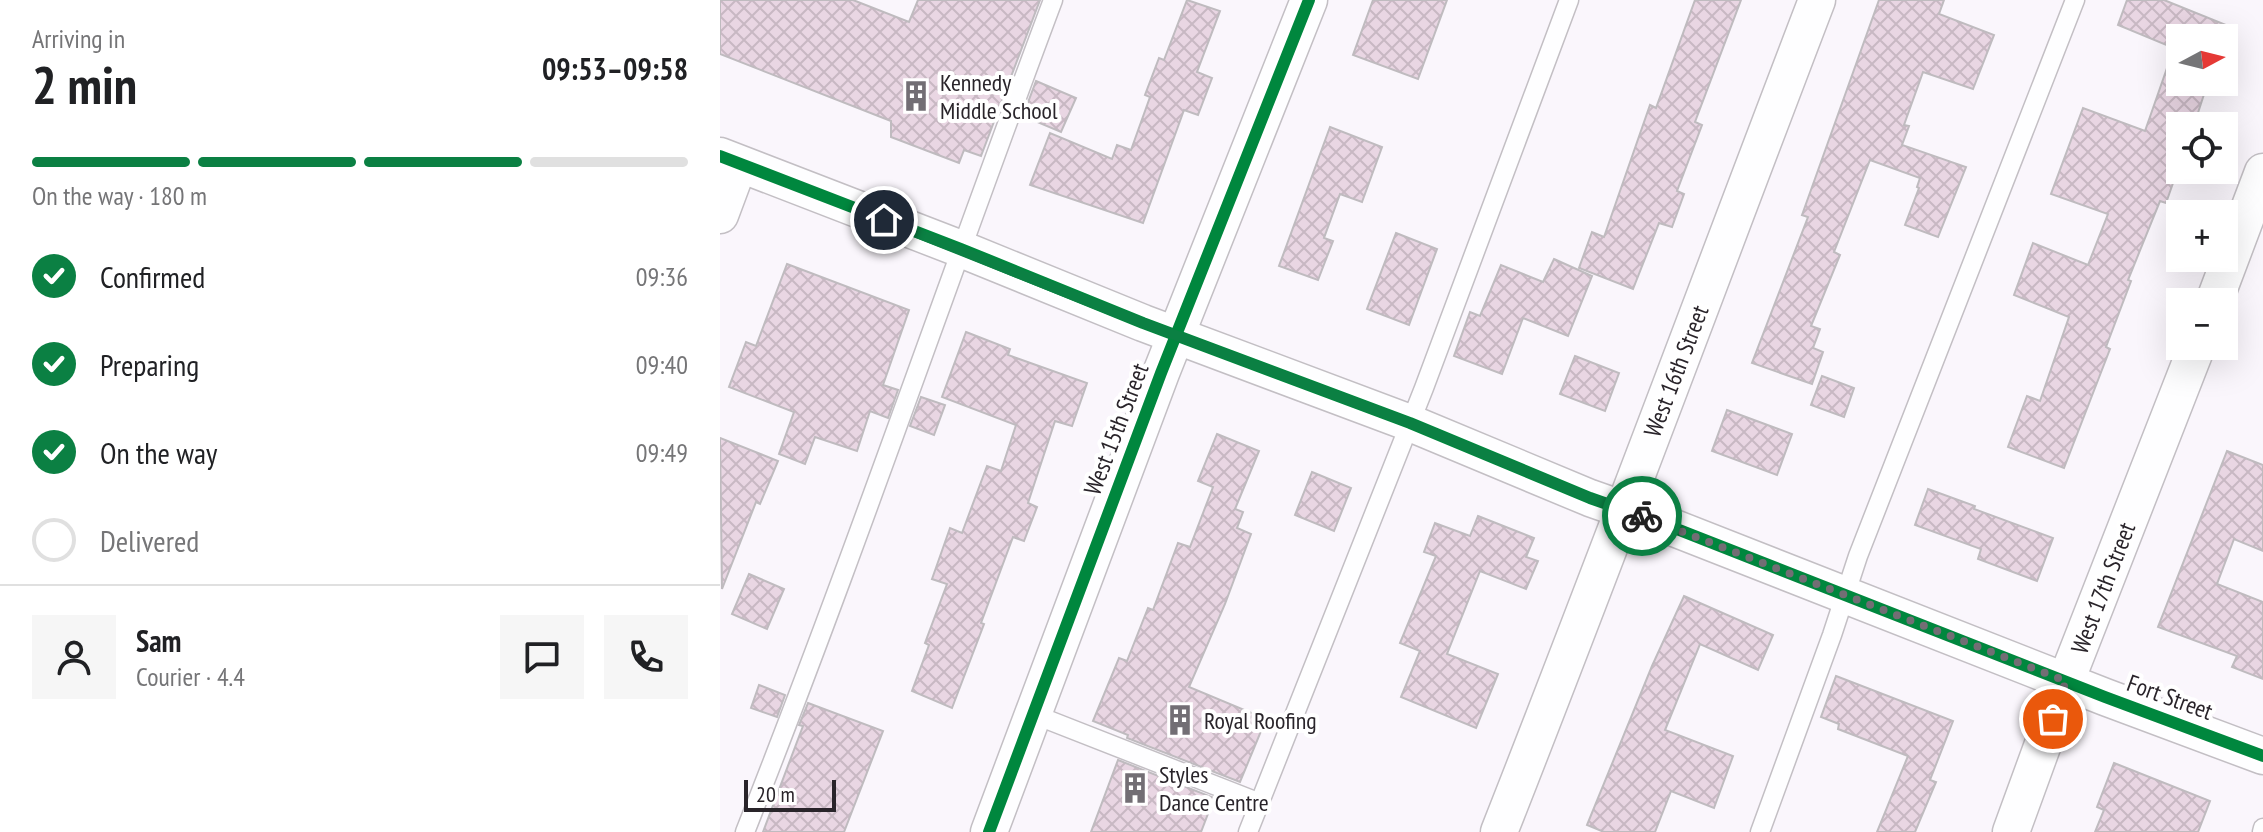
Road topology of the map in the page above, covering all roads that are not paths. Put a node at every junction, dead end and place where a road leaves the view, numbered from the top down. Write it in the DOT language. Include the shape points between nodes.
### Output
graph roads {
  1 [pos="1053,0"];
  2 [pos="1309,0"];
  3 [pos="1569,0"];
  4 [pos="1817,0"];
  5 [pos="2075,0"];
  6 [pos="730,160"];
  7 [pos="2263,172"];
  8 [pos="720,215"];
  9 [pos="961,249"];
  10 [pos="2219,288"];
  11 [pos="1177,336"];
  12 [pos="2192,360"];
  13 [pos="1410,423"];
  14 [pos="1624,511"];
  15 [pos="1846,596"];
  16 [pos="2066,681"];
  17 [pos="1033,714"];
  18 [pos="2263,756"];
  19 [pos="1260,803"];
  20 [pos="745,832"];
  21 [pos="989,832"];
  22 [pos="1248,832"];
  23 [pos="1499,832"];
  24 [pos="1760,832"];
  25 [pos="2011,832"];
  1 -- 9 [label="lane"];
  2 -- 11 [label="street, West 15th Street"];
  3 -- 13 [label="lane"];
  4 -- 14 [label="street, West 16th Street"];
  5 -- 15 [label="lane"];
  6 -- 8 [label="street"];
  6 -- 9 [label="street, Fort Street"];
  7 -- 10 [label="street"];
  9 -- 11 [label="street, Fort Street"];
  9 -- 20 [label="lane"];
  11 -- 13 [label="street, Fort Street"];
  11 -- 17 [label="street, West 15th Street"];
  12 -- 16 [label="street, West 17th Street"];
  13 -- 14 [label="street, Fort Street"];
  13 -- 19 [label="lane"];
  14 -- 15 [label="street, Fort Street"];
  14 -- 23 [label="street, West 16th Street"];
  15 -- 16 [label="street, Fort Street"];
  15 -- 24 [label="lane"];
  16 -- 18 [label="street, Fort Street"];
  16 -- 25 [label="street, West 17th Street"];
  17 -- 19 [label="lane"];
  17 -- 21 [label="street, West 15th Street"];
  19 -- 22 [label="lane"];
}
